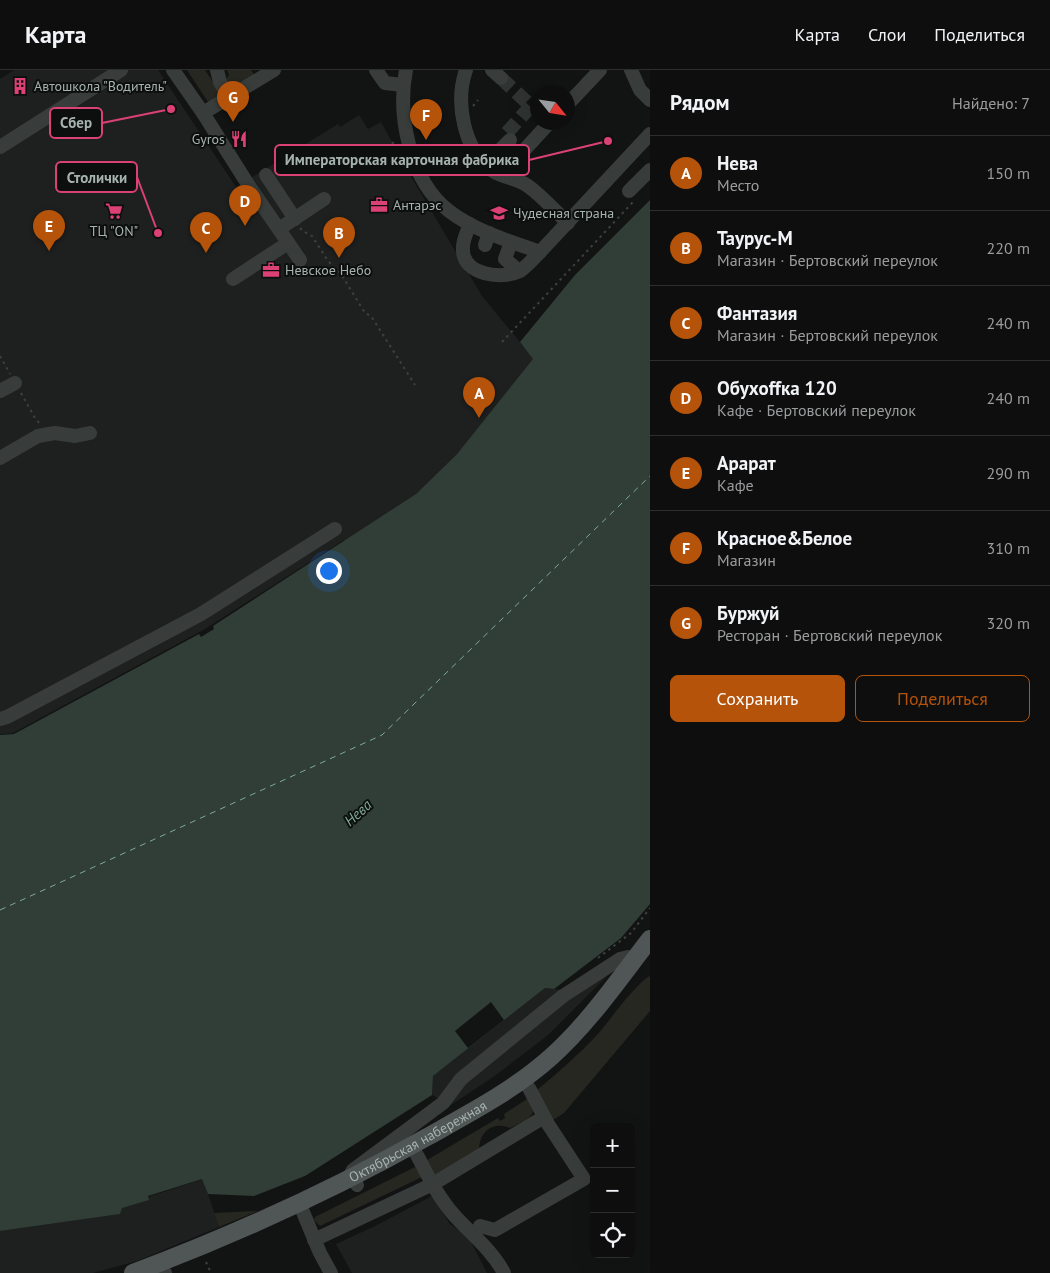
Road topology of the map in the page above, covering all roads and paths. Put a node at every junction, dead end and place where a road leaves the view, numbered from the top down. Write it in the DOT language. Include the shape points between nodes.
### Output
graph roads {
  1 [pos="122,70"];
  2 [pos="173,70"];
  3 [pos="217,70"];
  4 [pos="274,70"];
  5 [pos="376,70"];
  6 [pos="406,70"];
  7 [pos="466,70"];
  8 [pos="600,70"];
  9 [pos="632,70"];
  10 [pos="403,84"];
  11 [pos="575,97"];
  12 [pos="229,98"];
  13 [pos="650,100"];
  14 [pos="203,114"];
  15 [pos="543,130"];
  16 [pos="650,134"];
  17 [pos="508,137"];
  18 [pos="0,147"];
  19 [pos="488,166"];
  20 [pos="650,170"];
  21 [pos="266,175"];
  22 [pos="511,178"];
  23 [pos="633,195"];
  24 [pos="324,199"];
  25 [pos="295,220"];
  26 [pos="568,222"];
  27 [pos="470,224"];
  28 [pos="279,229"];
  29 [pos="511,242"];
  30 [pos="288,243"];
  31 [pos="540,252"];
  32 [pos="300,260"];
  33 [pos="519,271"];
  34 [pos="233,279"];
  35 [pos="502,342"];
  36 [pos="0,356"];
  37 [pos="15,383"];
  38 [pos="415,385"];
  39 [pos="0,390"];
  40 [pos="55,433"];
  41 [pos="90,433"];
  42 [pos="0,458"];
  43 [pos="335,530"];
  44 [pos="0,719"];
  45 [pos="650,908"];
  46 [pos="645,951"];
  47 [pos="592,962"];
  48 [pos="529,1088"];
  49 [pos="544,1117"];
  50 [pos="417,1155"];
  51 [pos="354,1182"];
  52 [pos="432,1184"];
  53 [pos="303,1212"];
  54 [pos="480,1226"];
  55 [pos="314,1240"];
  56 [pos="206,1262"];
  57 [pos="133,1273"];
  58 [pos="163,1273"];
  59 [pos="211,1273"];
  60 [pos="331,1273"];
  61 [pos="504,1273"];
  1 -- 18 [label="street"];
  2 -- 14 [label="street"];
  3 -- 12 [label="street"];
  4 -- 12 [label="street"];
  5 -- 10 [label="street" via="385,83"];
  6 -- 10 [label="street"];
  7 -- 19 [label="street" via="461,93 465,128 475,150"];
  8 -- 11 [label="street"];
  9 -- 13 [label="street" via="640,90"];
  10 -- 27 [label="street" via="406,139 417,166 437,200"];
  12 -- 14 [label="street"];
  14 -- 28 [label="street"];
  15 -- 22 [label="street" via="517,158"];
  16 -- 26 [label="street"];
  17 -- 19 [label="street" via="494,148"];
  19 -- 22 [label="street"];
  20 -- 23 [label="street"];
  21 -- 25 [label="street"];
  22 -- 26 [label="street" via="529,186"];
  23 -- 35 [label="path"];
  24 -- 25 [label="street"];
  25 -- 28 [label="street"];
  25 -- 38 [label="path" via="303,232 312,236 365,313 371,316"];
  26 -- 31 [label="street"];
  27 -- 29 [label="street" via="487,239"];
  27 -- 33 [label="street" via="462,251 472,268 490,275"];
  28 -- 30 [label="street"];
  29 -- 31 [label="street"];
  29 -- 33 [label="street" via="505,259"];
  30 -- 32 [label="street"];
  30 -- 34 [label="street"];
  31 -- 33 [label="street"];
  36 -- 37 [label="path"];
  37 -- 39 [label="street"];
  37 -- 40 [label="path" via="35,418"];
  40 -- 41 [label="street" via="74,436"];
  40 -- 42 [label="street" via="38,436"];
  43 -- 44 [label="street" via="201,614"];
  45 -- 47 [label="path" via="623,940"];
  46 -- 48 [label="main road, Октябрьская набережная" via="606,1013 574,1050"];
  46 -- 51 [label="main road, Октябрьская набережная" via="583,1025 550,1058 479,1108"];
  46 -- 51 [label="street" via="620,959 563,996 461,1079 443,1103 352,1170"];
  48 -- 49 [label="street"];
  48 -- 50 [label="main road, Октябрьская набережная"];
  49 -- 52 [label="street"];
  49 -- 54 [label="street" via="584,1179 495,1230"];
  50 -- 51 [label="main road, Октябрьская набережная"];
  50 -- 52 [label="street"];
  51 -- 53 [label="main road, Октябрьская набережная"];
  51 -- 57 [label="main road, Октябрьская набережная"];
  52 -- 55 [label="street"];
  52 -- 61 [label="street" via="452,1214 497,1258"];
  53 -- 55 [label="street"];
  53 -- 58 [label="main road, Октябрьская набережная"];
  55 -- 60 [label="street"];
  56 -- 59 [label="path"];
}
